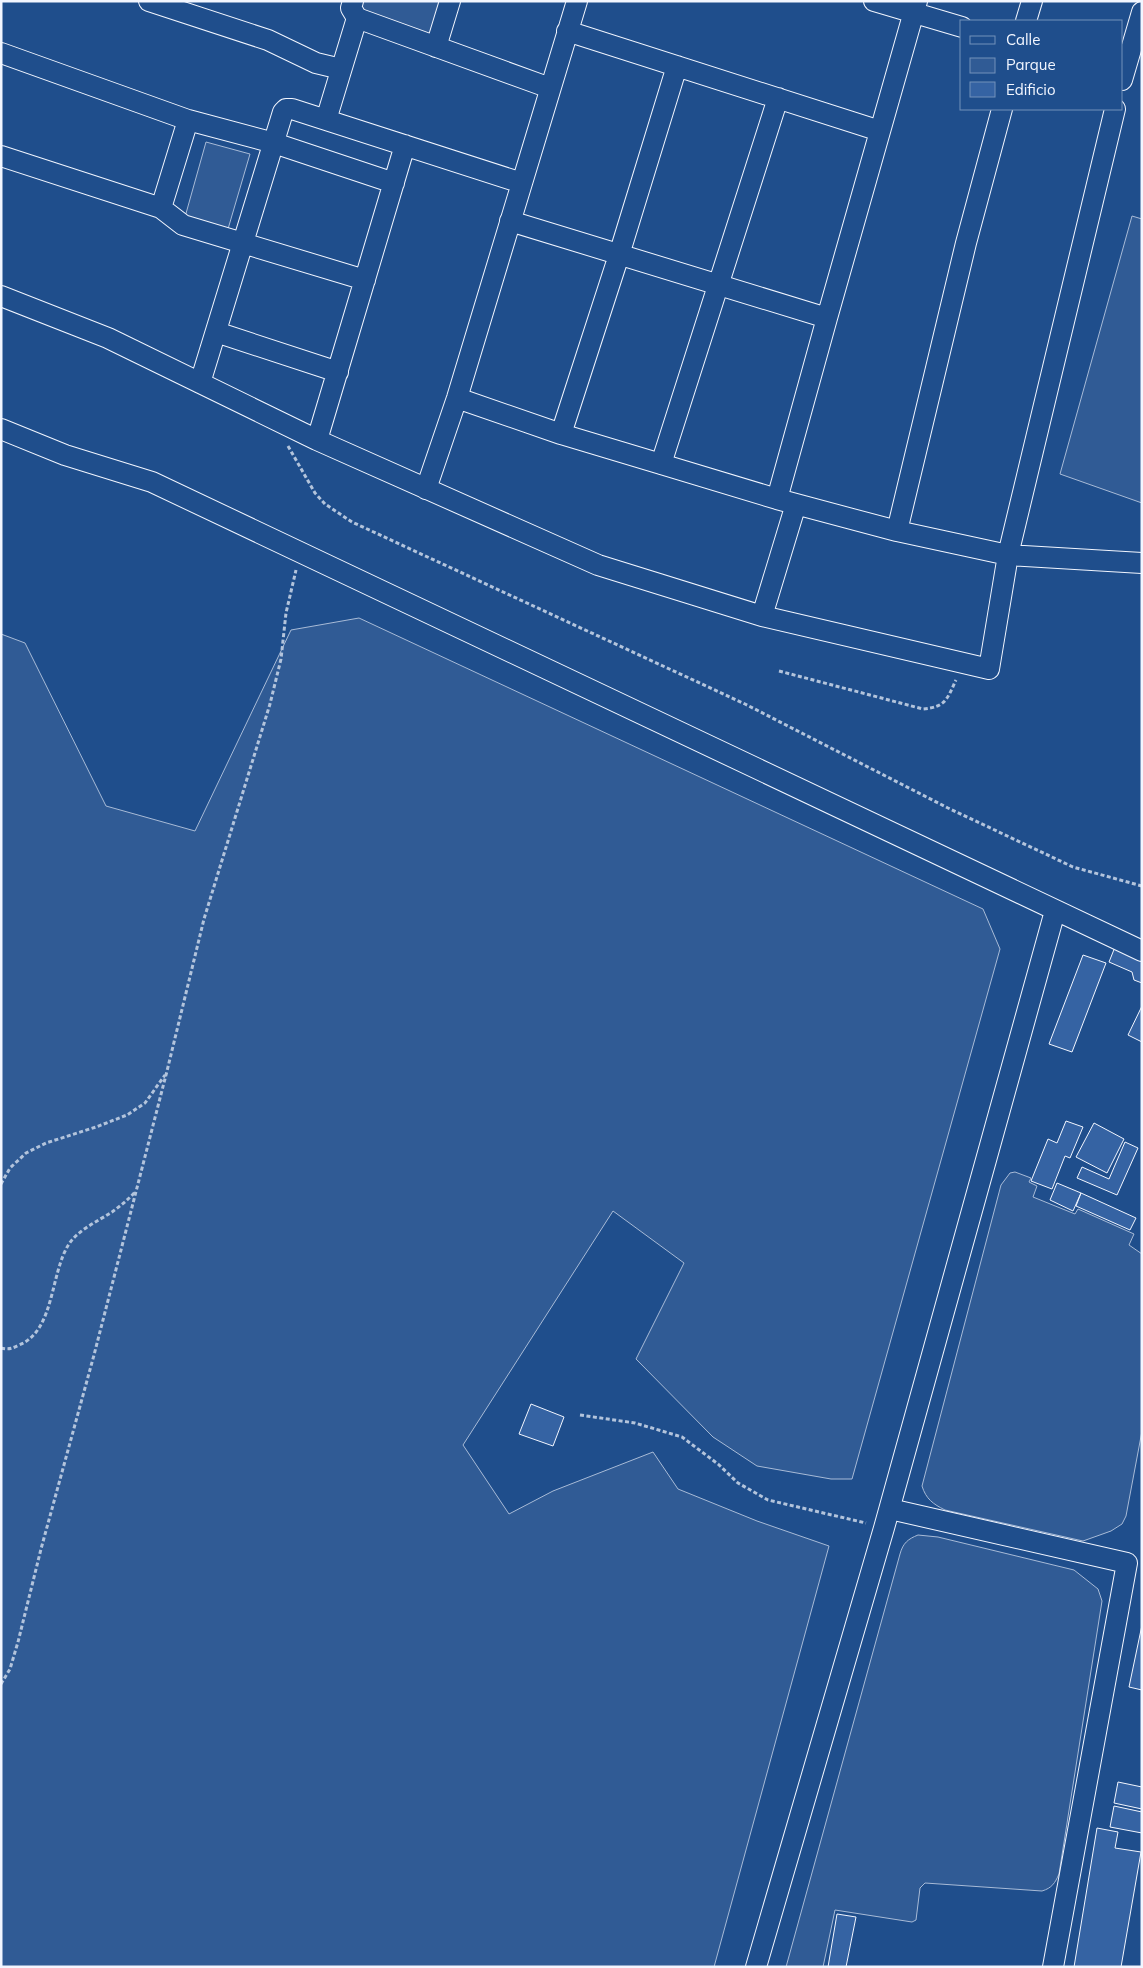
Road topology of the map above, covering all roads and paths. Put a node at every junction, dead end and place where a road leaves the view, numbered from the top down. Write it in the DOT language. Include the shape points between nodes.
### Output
graph roads {
  1 [pos="149,1"];
  2 [pos="450,1"];
  3 [pos="577,1"];
  4 [pos="874,1"];
  5 [pos="1032,1"];
  6 [pos="915,7"];
  7 [pos="355,10"];
  8 [pos="1142,12"];
  9 [pos="1026,20"];
  10 [pos="960,26"];
  11 [pos="568,31"];
  12 [pos="436,47"];
  13 [pos="1,53"];
  14 [pos="677,66"];
  15 [pos="341,69"];
  16 [pos="1127,74"];
  17 [pos="550,88"];
  18 [pos="778,98"];
  19 [pos="1002,110"];
  20 [pos="1115,110"];
  21 [pos="188,120"];
  22 [pos="326,120"];
  23 [pos="880,131"];
  24 [pos="274,143"];
  25 [pos="405,145"];
  26 [pos="1,156"];
  27 [pos="394,183"];
  28 [pos="522,183"];
  29 [pos="161,208"];
  30 [pos="510,221"];
  31 [pos="244,242"];
  32 [pos="619,255"];
  33 [pos="365,280"];
  34 [pos="719,286"];
  35 [pos="1,296"];
  36 [pos="826,318"];
  37 [pos="216,332"];
  38 [pos="338,372"];
  39 [pos="200,383"];
  40 [pos="457,398"];
  41 [pos="274,419"];
  42 [pos="1,429"];
  43 [pos="561,434"];
  44 [pos="317,440"];
  45 [pos="661,464"];
  46 [pos="426,489"];
  47 [pos="786,502"];
  48 [pos="898,531"];
  49 [pos="306,555"];
  50 [pos="1008,556"];
  51 [pos="1142,563"];
  52 [pos="762,616"];
  53 [pos="964,663"];
  54 [pos="779,671"];
  55 [pos="1142,886"];
  56 [pos="1055,910"];
  57 [pos="1142,951"];
  58 [pos="167,1071"];
  59 [pos="1,1184"];
  60 [pos="135,1192"];
  61 [pos="1,1348"];
  62 [pos="580,1415"];
  63 [pos="887,1518"];
  64 [pos="1,1684"];
  65 [pos="756,1967"];
  66 [pos="1053,1967"];
  1 -- 15 [label="street" via="268,40 316,63"];
  2 -- 12 [label="street"];
  3 -- 11 [label="street"];
  4 -- 6 [label="street"];
  5 -- 9 [label="street"];
  6 -- 10 [label="street"];
  6 -- 23 [label="street"];
  7 -- 12 [label="street"];
  7 -- 15 [label="street"];
  8 -- 16 [label="street"];
  11 -- 14 [label="street"];
  11 -- 17 [label="street"];
  12 -- 17 [label="street"];
  13 -- 21 [label="street"];
  14 -- 18 [label="street"];
  14 -- 32 [label="street"];
  15 -- 22 [label="street"];
  17 -- 28 [label="street"];
  18 -- 23 [label="street"];
  18 -- 34 [label="street"];
  19 -- 48 [label="street" via="966,243"];
  20 -- 50 [label="street"];
  21 -- 24 [label="street"];
  21 -- 29 [label="street"];
  22 -- 24 [label="street" via="286,109"];
  22 -- 25 [label="street"];
  23 -- 36 [label="street"];
  24 -- 27 [label="street"];
  24 -- 31 [label="street"];
  25 -- 27 [label="street"];
  25 -- 28 [label="street"];
  26 -- 29 [label="street"];
  27 -- 33 [label="street"];
  28 -- 30 [label="street"];
  29 -- 31 [label="street" via="183,225"];
  30 -- 32 [label="street"];
  30 -- 40 [label="street"];
  31 -- 33 [label="street"];
  31 -- 37 [label="street"];
  32 -- 34 [label="street"];
  32 -- 43 [label="street"];
  33 -- 38 [label="street"];
  34 -- 36 [label="street"];
  34 -- 45 [label="street"];
  35 -- 39 [label="street" via="108,338"];
  36 -- 47 [label="street"];
  37 -- 38 [label="street"];
  37 -- 39 [label="street"];
  38 -- 44 [label="street"];
  39 -- 41 [label="street"];
  40 -- 43 [label="street"];
  40 -- 46 [label="street"];
  41 -- 44 [label="street"];
  41 -- 55 [label="path" via="315,493 352,522 745,704 948,808 1064,862"];
  42 -- 49 [label="street" via="152,482"];
  43 -- 45 [label="street"];
  44 -- 46 [label="street"];
  45 -- 47 [label="street"];
  46 -- 52 [label="street" via="598,565"];
  47 -- 48 [label="street"];
  47 -- 52 [label="street"];
  48 -- 50 [label="street"];
  49 -- 56 [label="street"];
  49 -- 58 [label="path" via="296,570 270,704 204,919"];
  50 -- 51 [label="street"];
  50 -- 53 [label="street" via="990,669"];
  52 -- 53 [label="street"];
  53 -- 54 [label="path" via="947,698 936,708 923,709"];
  56 -- 57 [label="street"];
  56 -- 63 [label="street"];
  58 -- 59 [label="path" via="145,1103 127,1115 26,1153 10,1168"];
  58 -- 60 [label="path"];
  60 -- 61 [label="path" via="70,1243 39,1328 24,1343"];
  60 -- 64 [label="path" via="18,1642 10,1669"];
  62 -- 63 [label="path" via="636,1423 682,1438 738,1483 768,1500"];
  63 -- 65 [label="street"];
  63 -- 66 [label="street" via="1127,1563"];
}
